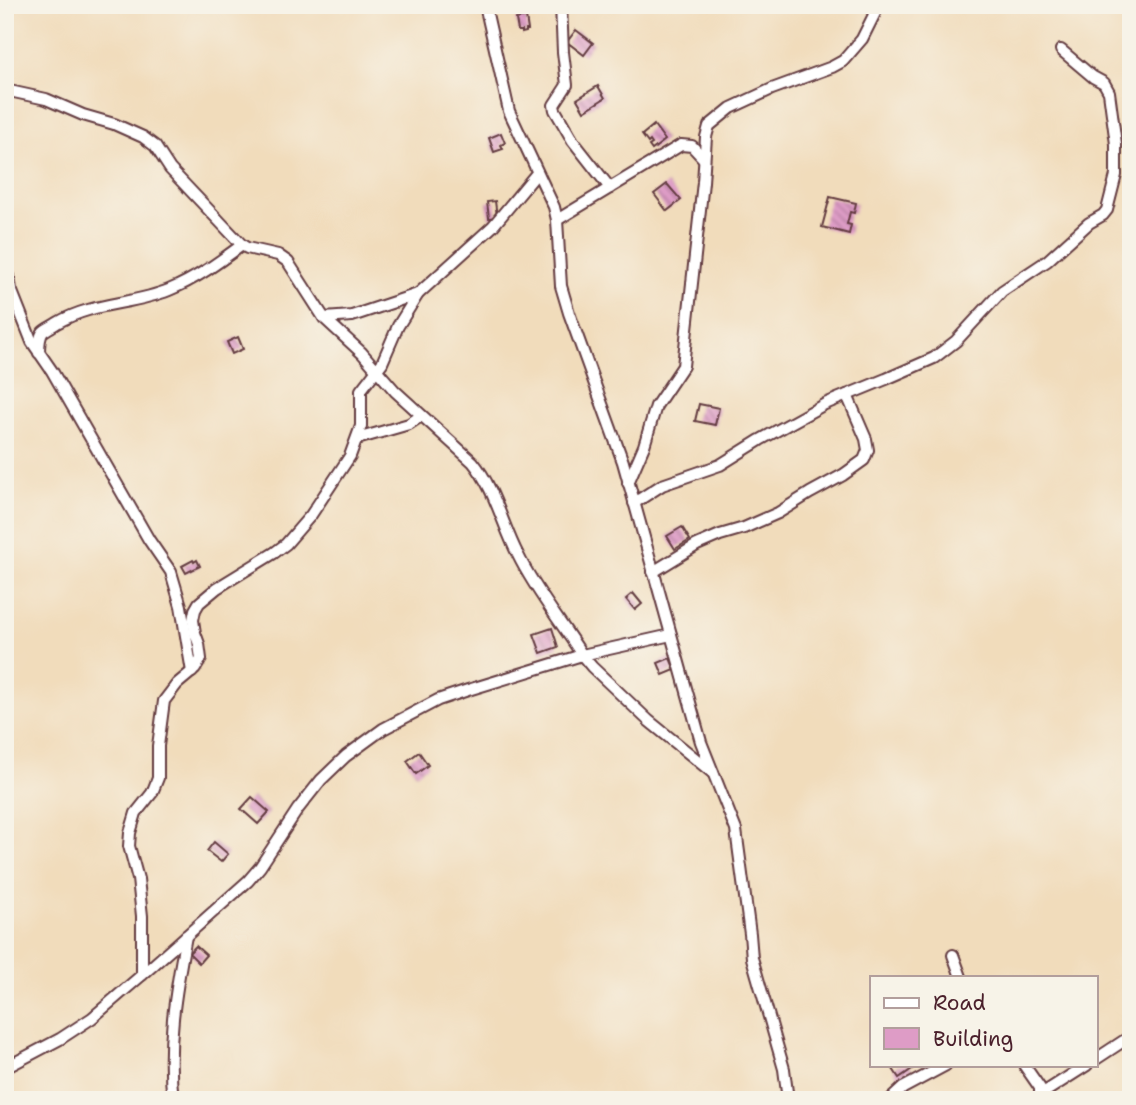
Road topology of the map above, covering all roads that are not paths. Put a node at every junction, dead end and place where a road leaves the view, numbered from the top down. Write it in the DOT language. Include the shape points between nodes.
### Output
graph roads {
  1 [pos="485,5"];
  2 [pos="561,5"];
  3 [pos="879,5"];
  4 [pos="1061,50"];
  5 [pos="5,90"];
  6 [pos="704,159"];
  7 [pos="537,173"];
  8 [pos="610,188"];
  9 [pos="557,220"];
  10 [pos="242,245"];
  11 [pos="5,255"];
  12 [pos="418,294"];
  13 [pos="324,318"];
  14 [pos="39,353"];
  15 [pos="376,370"];
  16 [pos="847,395"];
  17 [pos="421,416"];
  18 [pos="357,439"];
  19 [pos="628,483"];
  20 [pos="634,503"];
  21 [pos="653,572"];
  22 [pos="671,635"];
  23 [pos="582,655"];
  24 [pos="192,672"];
  25 [pos="713,773"];
  26 [pos="187,936"];
  27 [pos="953,955"];
  28 [pos="142,975"];
  29 [pos="961,976"];
  30 [pos="1131,1036"];
  31 [pos="1098,1058"];
  32 [pos="944,1066"];
  33 [pos="1025,1066"];
  34 [pos="1086,1066"];
  35 [pos="5,1068"];
  36 [pos="1040,1097"];
  37 [pos="173,1100"];
  38 [pos="788,1100"];
  39 [pos="890,1100"];
  1 -- 7 [label="street" via="509,111"];
  2 -- 8 [label="street" via="567,85 555,110"];
  3 -- 6 [label="street" via="862,39 843,61 731,108 713,122 707,130"];
  4 -- 16 [label="street" via="1109,92 1117,158 1108,210 1047,261 1002,290 946,350"];
  5 -- 10 [label="street" via="46,99 144,137"];
  6 -- 8 [label="street" via="692,146 681,145"];
  6 -- 19 [label="street" via="683,366 656,405"];
  7 -- 9 [label="street"];
  7 -- 12 [label="street" via="494,226"];
  8 -- 9 [label="street"];
  9 -- 19 [label="street" via="561,286"];
  10 -- 13 [label="street" via="284,258"];
  10 -- 14 [label="street" via="204,273 168,290 69,316 43,332"];
  11 -- 14 [label="street" via="15,302"];
  12 -- 13 [label="street" via="352,316"];
  12 -- 15 [label="street"];
  13 -- 15 [label="street"];
  14 -- 24 [label="street" via="171,572"];
  15 -- 17 [label="street"];
  15 -- 18 [label="street" via="361,390"];
  16 -- 20 [label="street" via="720,465 662,485"];
  16 -- 21 [label="street" via="866,439 864,460 778,513 697,545"];
  17 -- 18 [label="street"];
  17 -- 23 [label="street" via="482,474 518,556"];
  18 -- 24 [label="street" via="311,515 286,544 199,603 193,620 201,659"];
  19 -- 20 [label="street"];
  20 -- 21 [label="street"];
  21 -- 22 [label="street"];
  22 -- 23 [label="street"];
  22 -- 25 [label="street"];
  23 -- 25 [label="street"];
  23 -- 26 [label="street" via="438,700 363,742 321,780 254,874"];
  24 -- 28 [label="street" via="164,701 158,778 136,813 130,833 142,916"];
  25 -- 38 [label="street" via="738,837 752,958 784,1069"];
  26 -- 28 [label="street"];
  26 -- 37 [label="street" via="173,1018"];
  27 -- 29 [label="street"];
  28 -- 35 [label="street" via="92,1018"];
  30 -- 31 [label="street"];
  32 -- 39 [label="street"];
  33 -- 36 [label="street" via="1040,1088"];
  34 -- 36 [label="street"];
}
